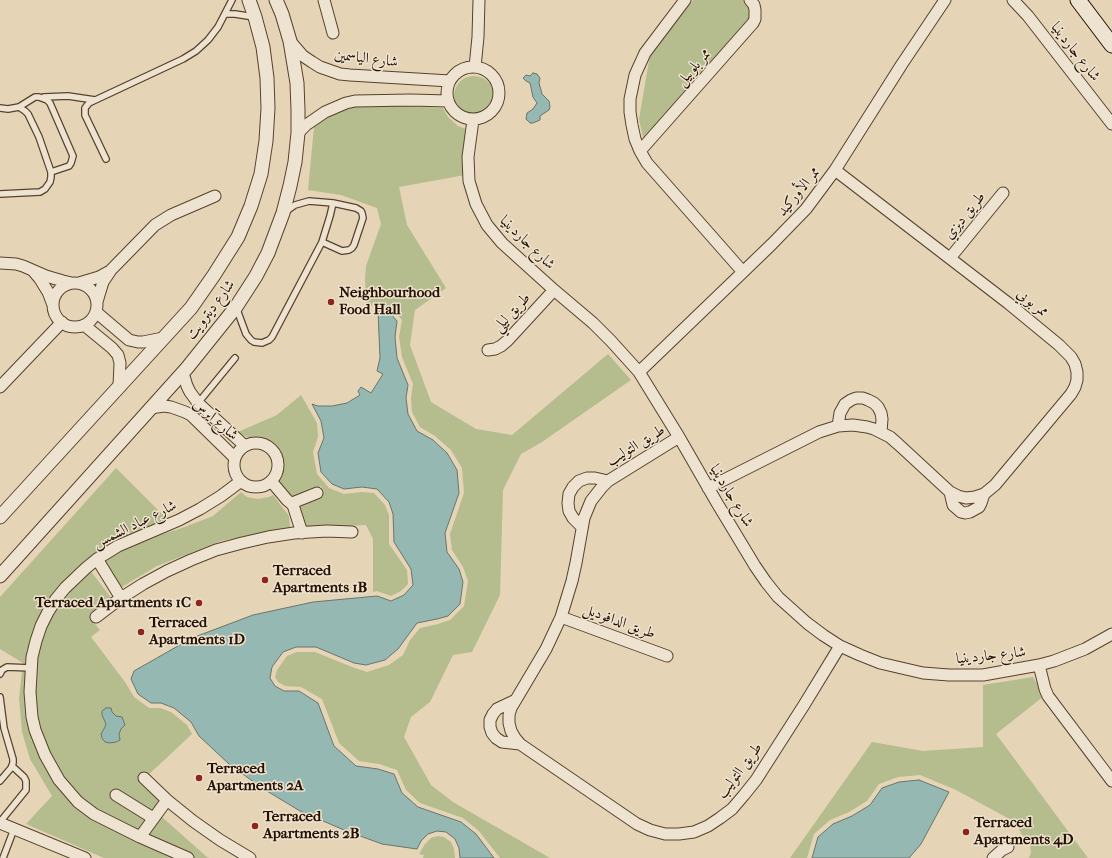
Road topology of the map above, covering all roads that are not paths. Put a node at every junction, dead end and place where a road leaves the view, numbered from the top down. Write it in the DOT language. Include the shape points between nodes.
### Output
graph roads {
  1 [pos="232,0"];
  2 [pos="249,0"];
  3 [pos="276,0"];
  4 [pos="324,0"];
  5 [pos="479,0"];
  6 [pos="685,0"];
  7 [pos="750,0"];
  8 [pos="945,0"];
  9 [pos="1013,0"];
  10 [pos="1078,0"];
  11 [pos="225,14"];
  12 [pos="255,17"];
  13 [pos="333,33"];
  14 [pos="290,41"];
  15 [pos="1112,44"];
  16 [pos="476,67"];
  17 [pos="450,81"];
  18 [pos="44,97"];
  19 [pos="95,100"];
  20 [pos="448,101"];
  21 [pos="19,107"];
  22 [pos="0,108"];
  23 [pos="473,120"];
  24 [pos="1112,124"];
  25 [pos="298,133"];
  26 [pos="640,151"];
  27 [pos="106,159"];
  28 [pos="835,170"];
  29 [pos="51,172"];
  30 [pos="1003,193"];
  31 [pos="0,194"];
  32 [pos="215,196"];
  33 [pos="333,203"];
  34 [pos="283,213"];
  35 [pos="322,242"];
  36 [pos="950,258"];
  37 [pos="0,263"];
  38 [pos="31,268"];
  39 [pos="111,270"];
  40 [pos="742,272"];
  41 [pos="75,283"];
  42 [pos="554,290"];
  43 [pos="53,305"];
  44 [pos="97,307"];
  45 [pos="236,307"];
  46 [pos="62,322"];
  47 [pos="84,325"];
  48 [pos="163,338"];
  49 [pos="488,350"];
  50 [pos="234,358"];
  51 [pos="183,372"];
  52 [pos="638,372"];
  53 [pos="119,386"];
  54 [pos="0,387"];
  55 [pos="198,403"];
  56 [pos="150,408"];
  57 [pos="838,426"];
  58 [pos="881,432"];
  59 [pos="679,437"];
  60 [pos="245,446"];
  61 [pos="235,458"];
  62 [pos="241,481"];
  63 [pos="271,481"];
  64 [pos="608,481"];
  65 [pos="708,488"];
  66 [pos="317,493"];
  67 [pos="289,501"];
  68 [pos="0,517"];
  69 [pos="582,527"];
  70 [pos="352,532"];
  71 [pos="298,533"];
  72 [pos="97,560"];
  73 [pos="0,576"];
  74 [pos="121,598"];
  75 [pos="560,616"];
  76 [pos="96,617"];
  77 [pos="1112,634"];
  78 [pos="840,646"];
  79 [pos="667,656"];
  80 [pos="1039,665"];
  81 [pos="31,668"];
  82 [pos="0,674"];
  83 [pos="0,697"];
  84 [pos="514,700"];
  85 [pos="520,744"];
  86 [pos="12,766"];
  87 [pos="144,778"];
  88 [pos="0,781"];
  89 [pos="1112,781"];
  90 [pos="116,795"];
  91 [pos="167,800"];
  92 [pos="154,818"];
  93 [pos="0,823"];
  94 [pos="14,829"];
  95 [pos="140,837"];
  96 [pos="1008,846"];
  97 [pos="5,857"];
  98 [pos="85,858"];
  99 [pos="188,858"];
  100 [pos="250,858"];
  101 [pos="993,858"];
  1 -- 11 [label="lane"];
  2 -- 12 [label="street, شارع ديترويت"];
  3 -- 14 [label="street, شارع ديترويت"];
  4 -- 13 [label="street"];
  5 -- 16 [label="street"];
  6 -- 26 [label="street" via="645,53 635,75 630,112 633,132"];
  7 -- 26 [label="street, ممر بلوبيل" via="755,10 752,24"];
  8 -- 28 [label="street, ممر الأوركيد"];
  9 -- 24 [label="street, شارع جاردينيا"];
  10 -- 15 [label="main road"];
  11 -- 12 [label="lane"];
  11 -- 19 [label="lane" via="208,40 196,51"];
  12 -- 48 [label="street, شارع ديترويت" via="263,47 268,108 261,174 238,237 191,308"];
  14 -- 17 [label="street, شارع الياسمين" via="312,62 340,74"];
  14 -- 25 [label="street, شارع ديترويت" via="296,83"];
  16 -- 17 [label="street" via="461,70"];
  16 -- 23 [label="street" via="491,75 499,90 495,107 489,114"];
  17 -- 20 [label="street"];
  18 -- 19 [label="lane" via="68,96"];
  18 -- 21 [label="lane" via="35,97"];
  18 -- 29 [label="lane" via="50,103 73,156 69,166"];
  19 -- 27 [label="lane" via="85,108 84,115"];
  20 -- 23 [label="street" via="458,114"];
  20 -- 25 [label="street" via="355,100 325,112"];
  21 -- 22 [label="lane"];
  21 -- 29 [label="lane" via="30,118"];
  23 -- 42 [label="street, شارع جاردينيا" via="468,169 472,193 481,215 502,243"];
  25 -- 34 [label="street, شارع ديترويت" via="295,162"];
  26 -- 40 [label="street" via="656,174"];
  28 -- 36 [label="street, ممر بوبي"];
  28 -- 40 [label="street, ممر الأوركيد" via="790,227"];
  29 -- 31 [label="lane" via="50,182 40,192"];
  30 -- 36 [label="street, طريق ديزي"];
  32 -- 39 [label="street" via="171,215 155,225"];
  33 -- 34 [label="lane" via="309,201 295,205"];
  33 -- 35 [label="lane"];
  33 -- 35 [label="lane" via="359,209 363,218 354,245 349,250 342,251"];
  34 -- 45 [label="street, شارع ديترويت" via="268,253"];
  35 -- 45 [label="lane" via="269,340 258,343 248,337"];
  36 -- 58 [label="street, ممر بوبي" via="1071,357 1077,372 1075,387 984,494 979,507 970,512 961,512 953,505 950,492 898,444"];
  37 -- 38 [label="street"];
  38 -- 41 [label="street" via="50,278"];
  38 -- 43 [label="street" via="44,285"];
  39 -- 41 [label="street" via="99,277"];
  39 -- 44 [label="street" via="103,282"];
  40 -- 52 [label="street, ممر الأوركيد"];
  41 -- 43 [label="street" via="60,288"];
  41 -- 44 [label="street" via="84,284 94,292"];
  42 -- 49 [label="street, طريق ليلي" via="501,346"];
  42 -- 52 [label="street, شارع جاردينيا" via="593,323"];
  43 -- 46 [label="street" via="57,318"];
  44 -- 47 [label="street" via="92,320"];
  44 -- 48 [label="street" via="134,342"];
  45 -- 51 [label="street, شارع ديترويت"];
  46 -- 47 [label="street" via="73,327"];
  46 -- 54 [label="street"];
  47 -- 53 [label="street" via="118,355"];
  48 -- 53 [label="street, شارع ديترويت"];
  50 -- 55 [label="lane"];
  51 -- 55 [label="street, شارع آيرس" via="187,386"];
  51 -- 56 [label="street, شارع ديترويت"];
  52 -- 59 [label="street, شارع جاردينيا"];
  53 -- 68 [label="street, شارع ديترويت"];
  55 -- 60 [label="street, شارع آيرس"];
  56 -- 61 [label="street, شارع آيرس" via="164,406 191,415"];
  56 -- 73 [label="street, شارع ديترويت"];
  57 -- 58 [label="street, ممر بوبي" via="860,426"];
  57 -- 58 [label="street" via="840,413 845,404 862,398 878,407 882,419"];
  57 -- 65 [label="street, ممر بوبي" via="819,432"];
  59 -- 64 [label="street, طريق التوليب"];
  59 -- 65 [label="street, شارع جاردينيا"];
  60 -- 61 [label="street, شارع آيرس"];
  60 -- 63 [label="street, شارع آيرس" via="259,443 266,445 276,454 278,468"];
  61 -- 62 [label="street, شارع آيرس" via="234,468"];
  62 -- 63 [label="street" via="253,487"];
  62 -- 72 [label="street, شارع عباد الشمس" via="200,509 118,546"];
  63 -- 67 [label="street"];
  64 -- 69 [label="street, طريق التوليب" via="591,501"];
  64 -- 69 [label="street, طريق التوليب" via="587,478 579,481 569,494 569,511"];
  65 -- 78 [label="street, شارع جاردينيا" via="755,566 774,592 807,624"];
  66 -- 67 [label="street"];
  67 -- 71 [label="street" via="294,508"];
  69 -- 75 [label="street, طريق التوليب" via="572,581"];
  70 -- 71 [label="street"];
  71 -- 74 [label="street" via="255,540 210,553 167,571"];
  72 -- 74 [label="street"];
  72 -- 81 [label="street, شارع عباد الشمس" via="80,573 56,598 41,626"];
  74 -- 76 [label="street"];
  75 -- 79 [label="street, طريق الدافوديل"];
  75 -- 84 [label="street, طريق التوليب" via="538,665"];
  77 -- 80 [label="street, شارع جاردينيا" via="1075,654"];
  78 -- 80 [label="street, شارع جاردينيا" via="880,663 942,675 983,675"];
  78 -- 85 [label="street, طريق التوليب" via="756,780 732,809 708,826 694,832 665,834 637,824"];
  80 -- 89 [label="street" via="1050,699"];
  81 -- 82 [label="lane" via="7,668"];
  81 -- 95 [label="street, شارع عباد الشمس" via="32,717 45,755 59,780 78,802 94,814"];
  83 -- 86 [label="lane" via="4,728 13,759"];
  84 -- 85 [label="street, طريق التوليب" via="509,723 512,735"];
  84 -- 85 [label="street, طريق التوليب" via="492,714 490,727 496,738 502,742"];
  86 -- 88 [label="lane"];
  86 -- 93 [label="lane" via="24,777 26,790"];
  87 -- 91 [label="street"];
  90 -- 92 [label="street"];
  91 -- 92 [label="street"];
  91 -- 100 [label="street" via="220,840"];
  92 -- 95 [label="street"];
  93 -- 94 [label="street"];
  94 -- 97 [label="lane"];
  94 -- 98 [label="street"];
  95 -- 99 [label="street, شارع عباد الشمس"];
  96 -- 101 [label="street"];
}
